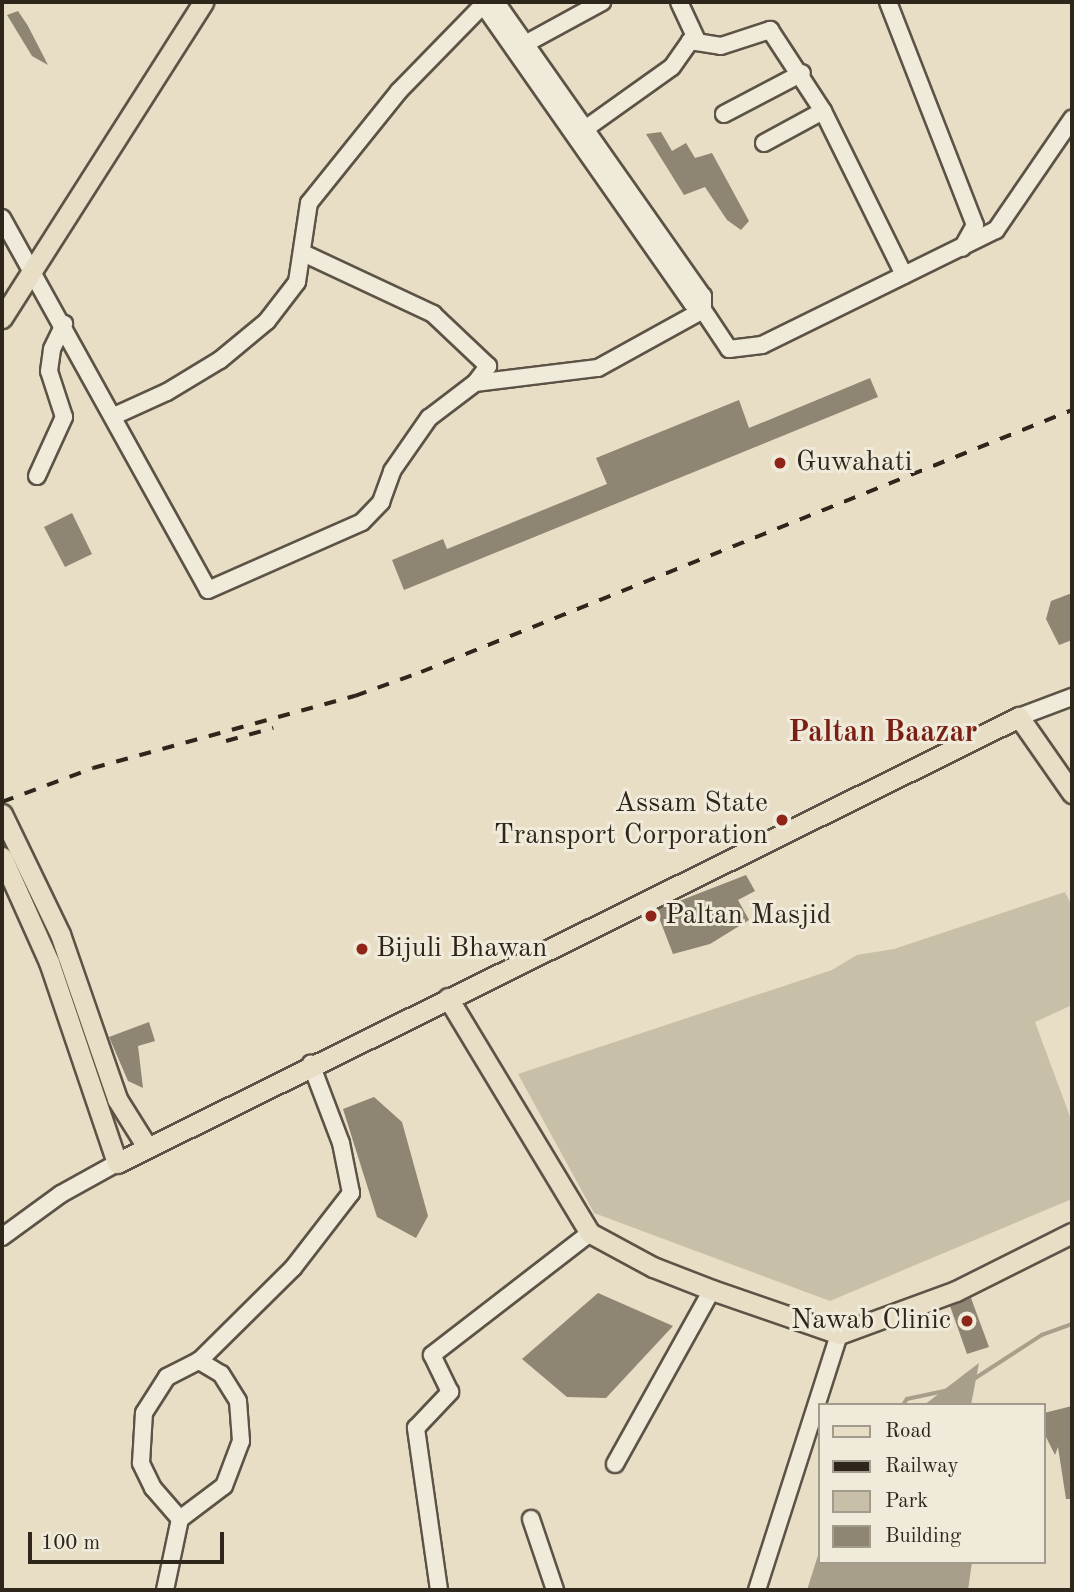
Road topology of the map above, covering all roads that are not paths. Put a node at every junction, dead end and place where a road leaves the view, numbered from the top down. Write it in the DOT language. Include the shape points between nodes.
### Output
graph roads {
  1 [pos="203,2"];
  2 [pos="602,2"];
  3 [pos="679,2"];
  4 [pos="888,2"];
  5 [pos="486,3"];
  6 [pos="696,38"];
  7 [pos="525,44"];
  8 [pos="802,73"];
  9 [pos="823,111"];
  10 [pos="724,114"];
  11 [pos="1072,119"];
  12 [pos="580,132"];
  13 [pos="764,143"];
  14 [pos="2,218"];
  15 [pos="962,248"];
  16 [pos="303,253"];
  17 [pos="33,267"];
  18 [pos="904,275"];
  19 [pos="703,310"];
  20 [pos="2,318"];
  21 [pos="64,324"];
  22 [pos="475,383"];
  23 [pos="114,416"];
  24 [pos="37,476"];
  25 [pos="1072,697"];
  26 [pos="1019,717"];
  27 [pos="1072,793"];
  28 [pos="2,814"];
  29 [pos="2,857"];
  30 [pos="448,998"];
  31 [pos="311,1064"];
  32 [pos="147,1147"];
  33 [pos="117,1163"];
  34 [pos="590,1233"];
  35 [pos="1072,1233"];
  36 [pos="2,1237"];
  37 [pos="712,1290"];
  38 [pos="839,1334"];
  39 [pos="199,1361"];
  40 [pos="615,1464"];
  41 [pos="180,1519"];
  42 [pos="531,1519"];
  43 [pos="165,1590"];
  44 [pos="439,1590"];
  45 [pos="555,1590"];
  46 [pos="757,1590"];
  1 -- 17 [label="main road"];
  2 -- 7 [label="street"];
  3 -- 6 [label="street"];
  4 -- 15 [label="street" via="975,225"];
  5 -- 7 [label="street"];
  5 -- 12 [label="street"];
  5 -- 16 [label="street" via="399,91 309,203"];
  6 -- 8 [label="street" via="721,46 770,30"];
  6 -- 12 [label="street" via="682,47 673,67"];
  7 -- 12 [label="street"];
  8 -- 9 [label="street"];
  8 -- 10 [label="street"];
  9 -- 13 [label="street"];
  9 -- 18 [label="street"];
  11 -- 15 [label="street" via="996,230"];
  12 -- 19 [label="street" via="692,303"];
  14 -- 17 [label="street"];
  15 -- 18 [label="street"];
  16 -- 22 [label="street" via="433,314 488,366"];
  16 -- 23 [label="street" via="297,282 267,321 220,359 167,392"];
  17 -- 20 [label="main road"];
  17 -- 21 [label="street"];
  18 -- 19 [label="street" via="752,348 729,349"];
  19 -- 22 [label="street" via="598,368"];
  21 -- 23 [label="street"];
  21 -- 24 [label="street" via="52,349 49,371 64,416"];
  22 -- 23 [label="street" via="429,418 392,471 381,502 362,522 208,590"];
  25 -- 26 [label="street"];
  26 -- 27 [label="main road"];
  26 -- 30 [label="main road"];
  28 -- 32 [label="main road" via="60,934 117,1099"];
  29 -- 33 [label="main road" via="49,962"];
  30 -- 31 [label="main road"];
  30 -- 34 [label="main road"];
  31 -- 32 [label="main road"];
  31 -- 39 [label="street" via="341,1143 351,1193 293,1268"];
  32 -- 33 [label="main road"];
  33 -- 36 [label="street" via="61,1194"];
  34 -- 37 [label="main road" via="653,1267"];
  34 -- 44 [label="street" via="432,1355 450,1392 416,1428"];
  35 -- 38 [label="main road" via="956,1291"];
  37 -- 38 [label="main road"];
  37 -- 40 [label="street"];
  38 -- 46 [label="street"];
  39 -- 41 [label="street" via="167,1377 144,1413 141,1463 153,1488"];
  39 -- 41 [label="street" via="221,1374 238,1401 241,1441 224,1486"];
  41 -- 43 [label="street"];
  42 -- 45 [label="street"];
}
